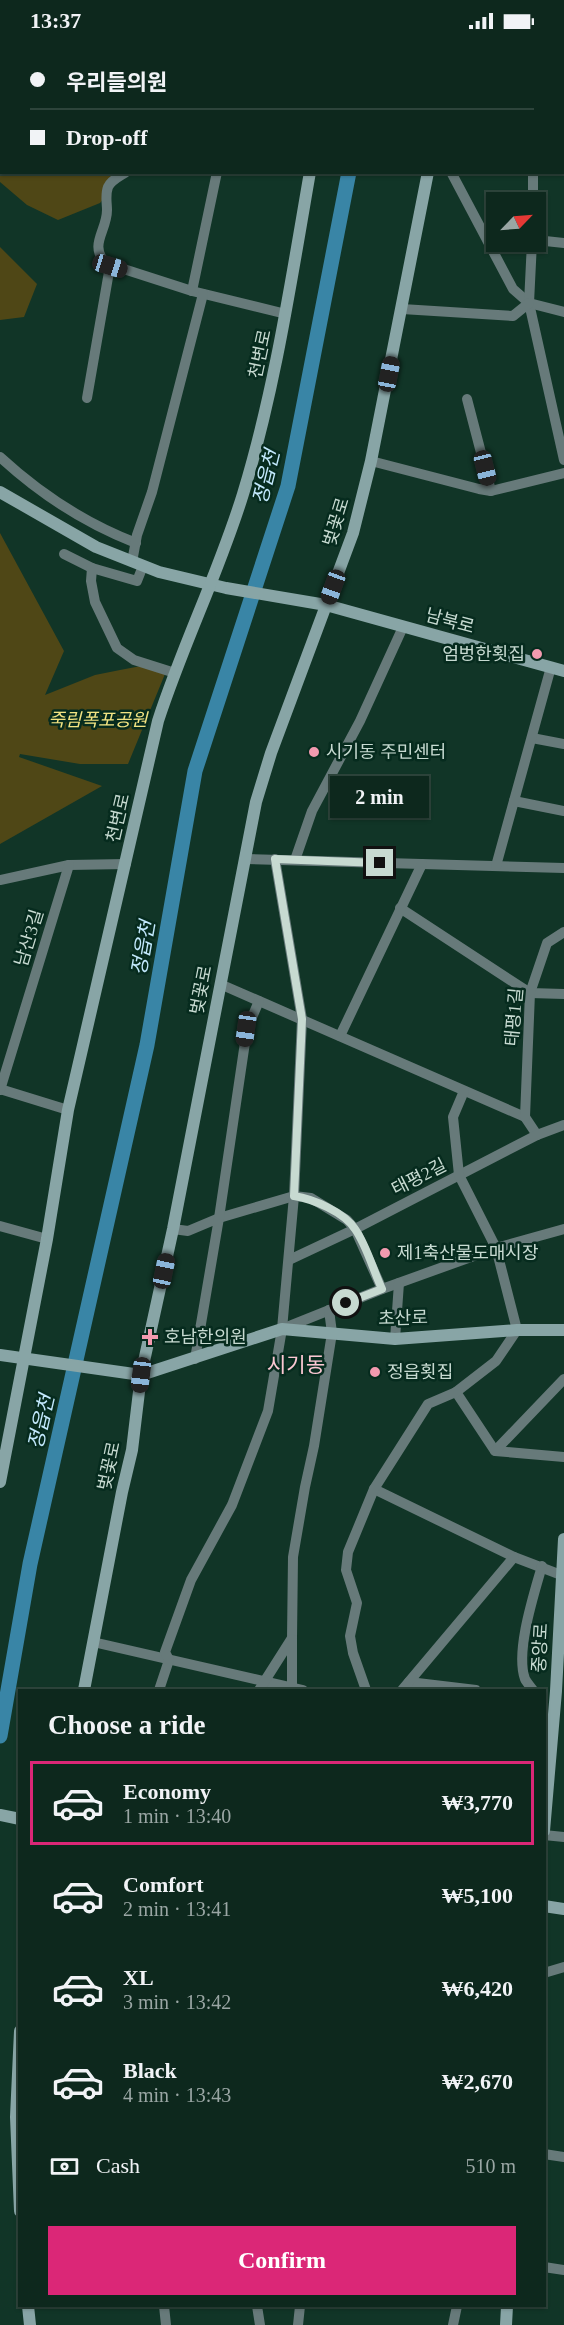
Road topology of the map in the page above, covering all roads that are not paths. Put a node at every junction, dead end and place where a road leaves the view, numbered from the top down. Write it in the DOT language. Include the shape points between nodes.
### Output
graph roads {
  1 [pos="123,174"];
  2 [pos="217,174"];
  3 [pos="310,174"];
  4 [pos="428,174"];
  5 [pos="452,174"];
  6 [pos="533,174"];
  7 [pos="533,192"];
  8 [pos="546,242"];
  9 [pos="564,243"];
  10 [pos="533,252"];
  11 [pos="110,266"];
  12 [pos="197,292"];
  13 [pos="529,303"];
  14 [pos="402,309"];
  15 [pos="564,312"];
  16 [pos="286,314"];
  17 [pos="87,398"];
  18 [pos="467,399"];
  19 [pos="0,458"];
  20 [pos="564,460"];
  21 [pos="371,461"];
  22 [pos="564,473"];
  23 [pos="491,490"];
  24 [pos="0,492"];
  25 [pos="136,543"];
  26 [pos="64,554"];
  27 [pos="133,563"];
  28 [pos="93,568"];
  29 [pos="120,576"];
  30 [pos="212,585"];
  31 [pos="327,605"];
  32 [pos="404,627"];
  33 [pos="551,667"];
  34 [pos="564,671"];
  35 [pos="175,673"];
  36 [pos="532,738"];
  37 [pos="564,744"];
  38 [pos="514,801"];
  39 [pos="564,811"];
  40 [pos="245,859"];
  41 [pos="275,859"];
  42 [pos="295,860"];
  43 [pos="126,864"];
  44 [pos="422,864"];
  45 [pos="69,865"];
  46 [pos="496,866"];
  47 [pos="564,868"];
  48 [pos="0,880"];
  49 [pos="400,908"];
  50 [pos="564,932"];
  51 [pos="220,984"];
  52 [pos="530,993"];
  53 [pos="564,994"];
  54 [pos="259,1001"];
  55 [pos="302,1019"];
  56 [pos="339,1036"];
  57 [pos="0,1090"];
  58 [pos="464,1091"];
  59 [pos="69,1110"];
  60 [pos="525,1117"];
  61 [pos="564,1125"];
  62 [pos="537,1135"];
  63 [pos="459,1175"];
  64 [pos="294,1196"];
  65 [pos="219,1218"];
  66 [pos="0,1226"];
  67 [pos="173,1229"];
  68 [pos="355,1229"];
  69 [pos="564,1229"];
  70 [pos="47,1239"];
  71 [pos="496,1248"];
  72 [pos="289,1260"];
  73 [pos="399,1282"];
  74 [pos="382,1289"];
  75 [pos="329,1310"];
  76 [pos="282,1329"];
  77 [pos="564,1329"];
  78 [pos="517,1330"];
  79 [pos="332,1333"];
  80 [pos="395,1339"];
  81 [pos="0,1355"];
  82 [pos="24,1359"];
  83 [pos="195,1359"];
  84 [pos="141,1375"];
  85 [pos="564,1378"];
  86 [pos="456,1392"];
  87 [pos="3,1447"];
  88 [pos="495,1450"];
  89 [pos="564,1457"];
  90 [pos="0,1482"];
  91 [pos="374,1489"];
  92 [pos="564,1539"];
  93 [pos="514,1557"];
  94 [pos="542,1566"];
  95 [pos="563,1576"];
  96 [pos="292,1638"];
  97 [pos="93,1642"];
  98 [pos="169,1660"];
  99 [pos="262,1686"];
  100 [pos="405,1686"];
  101 [pos="84,1689"];
  102 [pos="159,1689"];
  103 [pos="288,1689"];
  104 [pos="296,1689"];
  105 [pos="366,1689"];
  106 [pos="458,1689"];
  107 [pos="532,1689"];
  108 [pos="550,1691"];
  109 [pos="547,1777"];
  110 [pos="546,1796"];
  111 [pos="0,1815"];
  112 [pos="18,1819"];
  113 [pos="546,1833"];
  114 [pos="564,1837"];
  115 [pos="546,1906"];
  116 [pos="564,1909"];
  117 [pos="564,1967"];
  118 [pos="546,1972"];
  119 [pos="18,2061"];
  120 [pos="18,2149"];
  121 [pos="546,2154"];
  122 [pos="564,2157"];
  123 [pos="546,2267"];
  124 [pos="564,2270"];
  125 [pos="28,2307"];
  126 [pos="164,2307"];
  127 [pos="257,2307"];
  128 [pos="300,2307"];
  129 [pos="457,2307"];
  130 [pos="507,2307"];
  131 [pos="30,2325"];
  132 [pos="166,2325"];
  133 [pos="260,2325"];
  134 [pos="298,2325"];
  135 [pos="453,2325"];
  136 [pos="506,2325"];
  1 -- 11 [label="street" via="107,188 107,212 97,243 99,255"];
  2 -- 12 [label="street"];
  3 -- 16 [label="street, 천변로"];
  4 -- 14 [label="street, 벚꽃로"];
  5 -- 13 [label="street" via="513,289"];
  6 -- 7 [label="street"];
  8 -- 9 [label="street"];
  10 -- 13 [label="street"];
  11 -- 12 [label="street"];
  11 -- 17 [label="street"];
  12 -- 16 [label="street"];
  12 -- 25 [label="street" via="152,492"];
  13 -- 14 [label="street" via="513,316"];
  13 -- 15 [label="street"];
  13 -- 20 [label="street"];
  14 -- 21 [label="street, 벚꽃로"];
  16 -- 30 [label="street, 천변로" via="255,455"];
  18 -- 23 [label="street"];
  19 -- 25 [label="street" via="72,511"];
  21 -- 23 [label="street"];
  21 -- 31 [label="street, 벚꽃로" via="353,534"];
  22 -- 23 [label="street"];
  24 -- 27 [label="street, 남북로" via="68,532"];
  25 -- 27 [label="street"];
  26 -- 28 [label="street"];
  27 -- 29 [label="street"];
  27 -- 29 [label="street" via="137,581"];
  27 -- 30 [label="street, 남북로"];
  28 -- 29 [label="street"];
  28 -- 35 [label="street" via="95,602 117,648 134,660"];
  30 -- 31 [label="street, 남북로"];
  30 -- 35 [label="street, 천변로"];
  31 -- 32 [label="street, 남북로"];
  31 -- 40 [label="street, 벚꽃로" via="271,753"];
  32 -- 33 [label="street, 남북로"];
  32 -- 42 [label="street" via="312,811"];
  33 -- 34 [label="street, 남북로"];
  33 -- 36 [label="street"];
  35 -- 43 [label="street, 천변로" via="158,721"];
  36 -- 37 [label="street"];
  36 -- 38 [label="street"];
  38 -- 39 [label="street"];
  38 -- 46 [label="street"];
  40 -- 41 [label="street"];
  40 -- 51 [label="street, 벚꽃로"];
  41 -- 42 [label="street"];
  41 -- 55 [label="street"];
  42 -- 44 [label="street"];
  43 -- 45 [label="street"];
  43 -- 59 [label="street, 천변로"];
  44 -- 46 [label="street"];
  44 -- 49 [label="street"];
  45 -- 48 [label="street"];
  45 -- 57 [label="street, 남산3길"];
  46 -- 47 [label="street"];
  49 -- 52 [label="street"];
  49 -- 56 [label="street"];
  50 -- 52 [label="street, 태평1길" via="547,943"];
  51 -- 54 [label="street"];
  51 -- 67 [label="street, 벚꽃로"];
  52 -- 53 [label="street"];
  52 -- 60 [label="street, 태평1길"];
  54 -- 55 [label="street"];
  54 -- 65 [label="street" via="246,1029"];
  55 -- 56 [label="street"];
  55 -- 64 [label="street"];
  56 -- 58 [label="street"];
  57 -- 59 [label="street"];
  58 -- 60 [label="street"];
  58 -- 63 [label="street" via="453,1117"];
  59 -- 70 [label="street, 천변로"];
  60 -- 62 [label="street"];
  61 -- 62 [label="street, 태평2길"];
  62 -- 63 [label="street, 태평2길"];
  63 -- 68 [label="street, 태평2길"];
  63 -- 71 [label="street"];
  64 -- 65 [label="street"];
  64 -- 68 [label="street" via="311,1198"];
  64 -- 72 [label="street"];
  65 -- 67 [label="street" via="188,1231"];
  65 -- 83 [label="street"];
  66 -- 70 [label="street"];
  67 -- 84 [label="street, 벚꽃로"];
  68 -- 72 [label="street, 태평2길"];
  68 -- 74 [label="street"];
  69 -- 71 [label="street"];
  70 -- 82 [label="street, 천변로"];
  71 -- 73 [label="street"];
  71 -- 78 [label="street"];
  72 -- 76 [label="street"];
  73 -- 74 [label="street"];
  73 -- 80 [label="street"];
  74 -- 75 [label="street"];
  75 -- 76 [label="street"];
  75 -- 79 [label="street"];
  76 -- 79 [label="street, 초산로"];
  76 -- 83 [label="street, 초산로"];
  76 -- 98 [label="street" via="268,1411 232,1505 191,1580 165,1652"];
  77 -- 78 [label="street, 초산로"];
  78 -- 80 [label="street, 초산로"];
  78 -- 86 [label="street" via="496,1360"];
  79 -- 80 [label="street, 초산로"];
  79 -- 96 [label="street" via="293,1557"];
  81 -- 82 [label="street"];
  82 -- 84 [label="street"];
  82 -- 87 [label="street, 천변로"];
  83 -- 84 [label="street, 초산로"];
  84 -- 97 [label="street, 벚꽃로" via="132,1450"];
  85 -- 88 [label="street"];
  86 -- 88 [label="street"];
  86 -- 91 [label="street" via="428,1404"];
  87 -- 90 [label="street, 천변로"];
  88 -- 89 [label="street"];
  91 -- 93 [label="street"];
  91 -- 105 [label="street" via="348,1552 346,1570 357,1603 350,1636"];
  92 -- 95 [label="street, 중앙로"];
  93 -- 94 [label="street"];
  93 -- 100 [label="street"];
  94 -- 95 [label="street"];
  94 -- 107 [label="street" via="522,1649 525,1679"];
  95 -- 108 [label="street, 중앙로"];
  96 -- 99 [label="street"];
  96 -- 104 [label="street"];
  97 -- 98 [label="street"];
  97 -- 101 [label="street, 벚꽃로"];
  98 -- 99 [label="street"];
  98 -- 102 [label="street"];
  99 -- 103 [label="street"];
  100 -- 106 [label="street"];
  108 -- 109 [label="street, 중앙로"];
  109 -- 110 [label="street, 중앙로"];
  111 -- 112 [label="street"];
  113 -- 114 [label="street"];
  115 -- 116 [label="street"];
  117 -- 118 [label="street"];
  119 -- 120 [label="street"];
  121 -- 122 [label="street"];
  123 -- 124 [label="street"];
  125 -- 131 [label="street"];
  126 -- 132 [label="street"];
  127 -- 133 [label="street"];
  128 -- 134 [label="street"];
  129 -- 135 [label="street"];
  130 -- 136 [label="street"];
}
